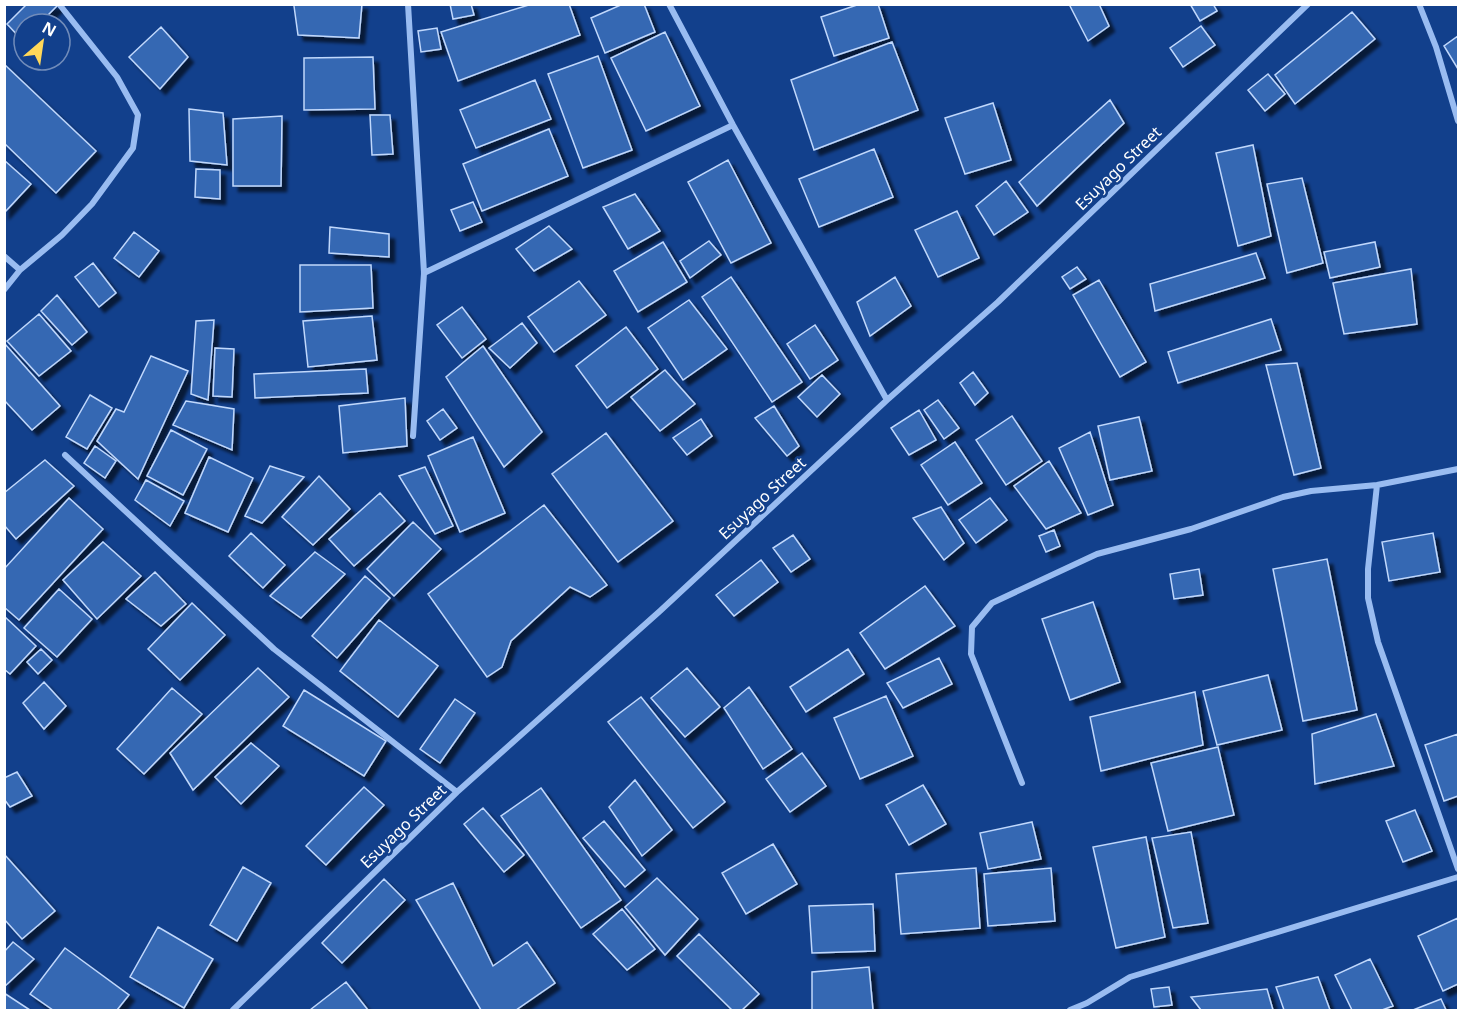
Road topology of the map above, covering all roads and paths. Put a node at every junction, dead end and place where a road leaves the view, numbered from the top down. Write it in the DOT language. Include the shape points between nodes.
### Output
graph roads {
  1 [pos="59,4"];
  2 [pos="408,4"];
  3 [pos="669,4"];
  4 [pos="1308,4"];
  5 [pos="1419,4"];
  6 [pos="1458,121"];
  7 [pos="733,125"];
  8 [pos="4,256"];
  9 [pos="20,270"];
  10 [pos="424,273"];
  11 [pos="4,290"];
  12 [pos="887,400"];
  13 [pos="414,436"];
  14 [pos="65,455"];
  15 [pos="1458,469"];
  16 [pos="1377,485"];
  17 [pos="1022,783"];
  18 [pos="457,792"];
  19 [pos="1458,869"];
  20 [pos="1458,877"];
  21 [pos="233,1011"];
  22 [pos="1070,1011"];
  1 -- 9 [label="street" via="117,77 138,115 133,148 92,204"];
  2 -- 10 [label="street"];
  3 -- 7 [label="street"];
  4 -- 12 [label="street, Esuyago Street" via="998,302"];
  5 -- 6 [label="street"];
  7 -- 10 [label="street"];
  7 -- 12 [label="street"];
  8 -- 9 [label="street"];
  9 -- 11 [label="street"];
  10 -- 13 [label="street"];
  12 -- 18 [label="street, Esuyago Street" via="660,611"];
  14 -- 18 [label="street" via="273,648"];
  15 -- 16 [label="street"];
  16 -- 17 [label="street" via="1283,496 1191,529 1097,554 992,603 972,627 971,654"];
  16 -- 19 [label="street" via="1368,598 1378,642"];
  18 -- 21 [label="street, Esuyago Street"];
  20 -- 22 [label="street" via="1130,977"];
}
